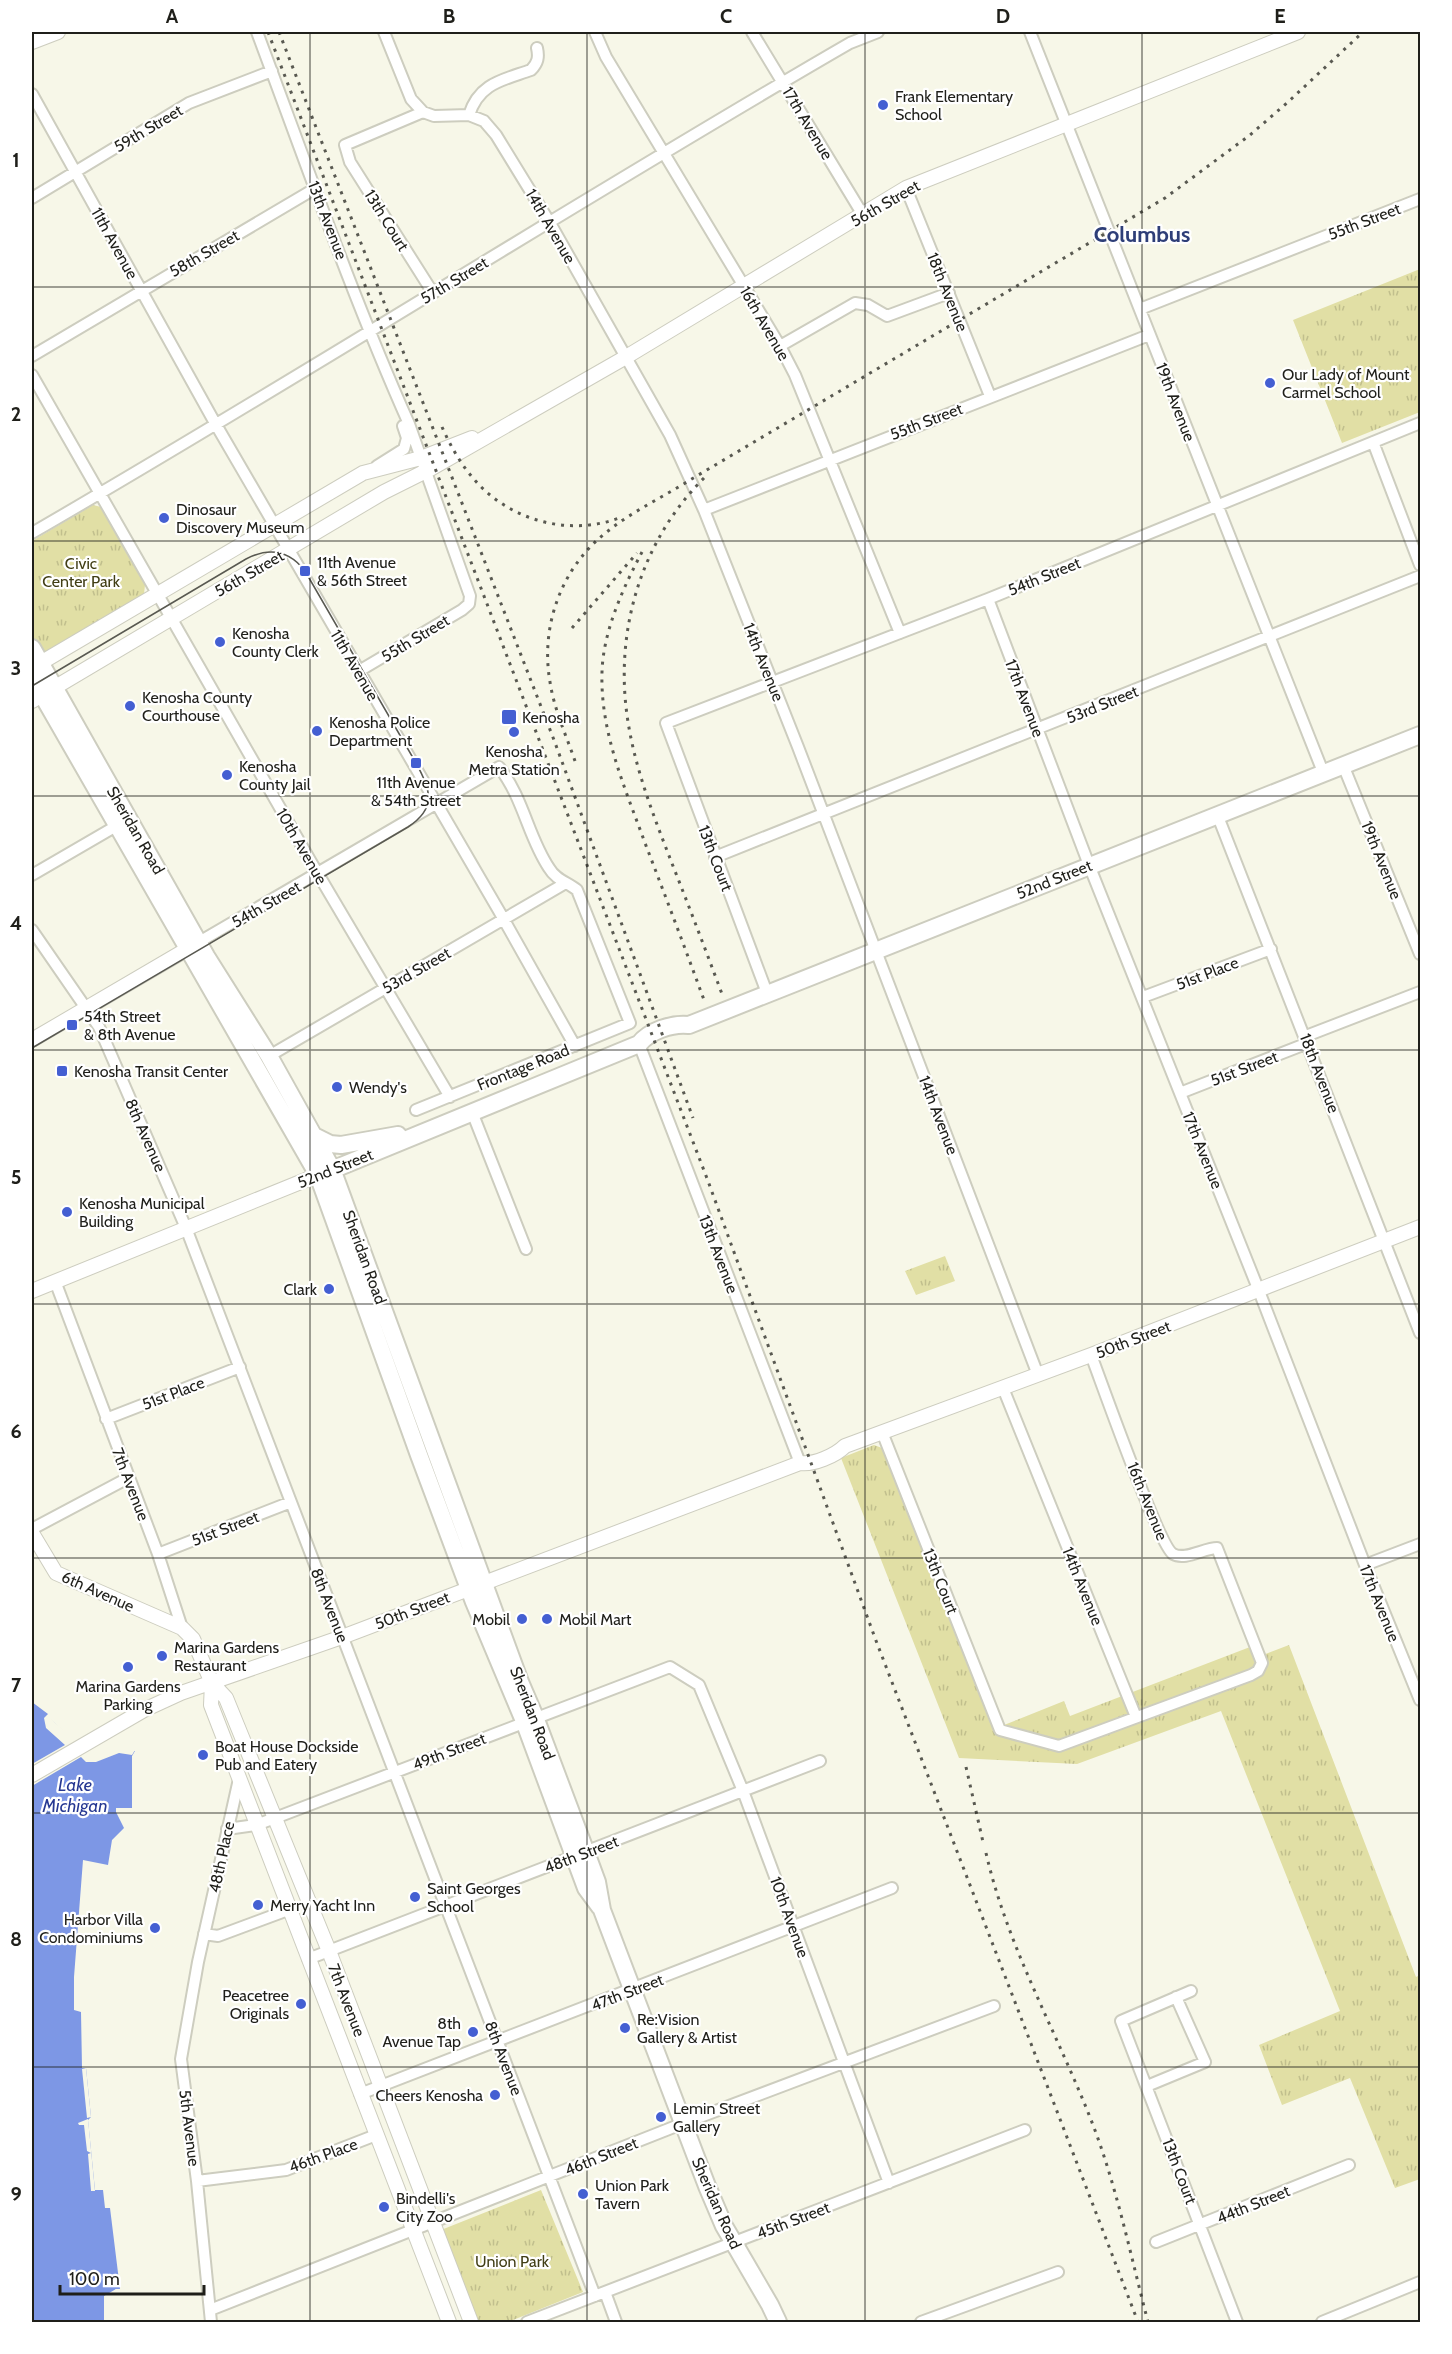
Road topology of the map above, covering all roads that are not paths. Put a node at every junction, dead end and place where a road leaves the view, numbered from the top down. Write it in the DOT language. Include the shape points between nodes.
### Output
graph roads {
  1 [pos="58,32"];
  2 [pos="257,32"];
  3 [pos="384,32"];
  4 [pos="595,32"];
  5 [pos="752,32"];
  6 [pos="846,32"];
  7 [pos="878,32"];
  8 [pos="1030,32"];
  9 [pos="1298,32"];
  10 [pos="32,42"];
  11 [pos="850,43"];
  12 [pos="537,48"];
  13 [pos="272,71"];
  14 [pos="783,81"];
  15 [pos="32,94"];
  16 [pos="423,112"];
  17 [pos="469,115"];
  18 [pos="1066,124"];
  19 [pos="663,152"];
  20 [pos="75,172"];
  21 [pos="316,188"];
  22 [pos="906,188"];
  23 [pos="32,198"];
  24 [pos="1420,200"];
  25 [pos="863,215"];
  26 [pos="550,223"];
  27 [pos="744,286"];
  28 [pos="141,290"];
  29 [pos="949,292"];
  30 [pos="433,293"];
  31 [pos="1140,309"];
  32 [pos="370,330"];
  33 [pos="1149,334"];
  34 [pos="780,346"];
  35 [pos="32,356"];
  36 [pos="626,357"];
  37 [pos="32,375"];
  38 [pos="990,396"];
  39 [pos="400,408"];
  40 [pos="215,423"];
  41 [pos="1420,423"];
  42 [pos="499,428"];
  43 [pos="1373,442"];
  44 [pos="421,458"];
  45 [pos="830,459"];
  46 [pos="374,468"];
  47 [pos="425,472"];
  48 [pos="99,494"];
  49 [pos="1217,505"];
  50 [pos="704,510"];
  51 [pos="274,524"];
  52 [pos="32,533"];
  53 [pos="290,550"];
  54 [pos="1420,565"];
  55 [pos="1420,576"];
  56 [pos="157,594"];
  57 [pos="988,600"];
  58 [pos="470,602"];
  59 [pos="171,618"];
  60 [pos="900,633"];
  61 [pos="1269,638"];
  62 [pos="34,664"];
  63 [pos="359,671"];
  64 [pos="772,682"];
  65 [pos="42,694"];
  66 [pos="666,723"];
  67 [pos="1037,730"];
  68 [pos="1420,735"];
  69 [pos="1343,765"];
  70 [pos="1323,772"];
  71 [pos="436,805"];
  72 [pos="1217,814"];
  73 [pos="824,815"];
  74 [pos="118,825"];
  75 [pos="715,857"];
  76 [pos="1089,865"];
  77 [pos="318,873"];
  78 [pos="32,875"];
  79 [pos="564,884"];
  80 [pos="504,920"];
  81 [pos="32,930"];
  82 [pos="194,945"];
  83 [pos="1271,949"];
  84 [pos="876,950"];
  85 [pos="1420,954"];
  86 [pos="385,987"];
  87 [pos="1420,992"];
  88 [pos="767,993"];
  89 [pos="1143,997"];
  90 [pos="86,1009"];
  91 [pos="32,1040"];
  92 [pos="1307,1040"];
  93 [pos="639,1044"];
  94 [pos="575,1046"];
  95 [pos="269,1056"];
  96 [pos="1180,1093"];
  97 [pos="450,1097"];
  98 [pos="416,1110"];
  99 [pos="472,1112"];
  100 [pos="428,1130"];
  101 [pos="316,1137"];
  102 [pos="325,1172"];
  103 [pos="1420,1227"];
  104 [pos="186,1228"];
  105 [pos="1385,1241"];
  106 [pos="526,1249"];
  107 [pos="55,1281"];
  108 [pos="32,1291"];
  109 [pos="1259,1291"];
  110 [pos="1420,1333"];
  111 [pos="1091,1355"];
  112 [pos="240,1367"];
  113 [pos="1038,1375"];
  114 [pos="1003,1388"];
  115 [pos="106,1419"];
  116 [pos="882,1432"];
  117 [pos="800,1463"];
  118 [pos="128,1478"];
  119 [pos="291,1502"];
  120 [pos="32,1531"];
  121 [pos="1420,1544"];
  122 [pos="158,1554"];
  123 [pos="1365,1565"];
  124 [pos="476,1585"];
  125 [pos="182,1628"];
  126 [pos="342,1636"];
  127 [pos="670,1666"];
  128 [pos="212,1683"];
  129 [pos="1420,1700"];
  130 [pos="1136,1717"];
  131 [pos="530,1719"];
  132 [pos="820,1761"];
  133 [pos="394,1772"];
  134 [pos="32,1775"];
  135 [pos="238,1779"];
  136 [pos="743,1791"];
  137 [pos="275,1818"];
  138 [pos="256,1825"];
  139 [pos="227,1829"];
  140 [pos="580,1855"];
  141 [pos="892,1888"];
  142 [pos="446,1906"];
  143 [pos="288,1910"];
  144 [pos="793,1926"];
  145 [pos="204,1935"];
  146 [pos="329,1951"];
  147 [pos="308,1959"];
  148 [pos="632,1989"];
  149 [pos="1191,1991"];
  150 [pos="1176,1997"];
  151 [pos="994,2006"];
  152 [pos="498,2042"];
  153 [pos="844,2063"];
  154 [pos="1147,2086"];
  155 [pos="380,2087"];
  156 [pos="360,2094"];
  157 [pos="684,2123"];
  158 [pos="1025,2130"];
  159 [pos="376,2135"];
  160 [pos="1349,2165"];
  161 [pos="549,2176"];
  162 [pos="197,2181"];
  163 [pos="889,2183"];
  164 [pos="433,2221"];
  165 [pos="1201,2225"];
  166 [pos="413,2229"];
  167 [pos="1156,2242"];
  168 [pos="734,2243"];
  169 [pos="1058,2272"];
  170 [pos="1420,2282"];
  171 [pos="600,2294"];
  172 [pos="210,2310"];
  173 [pos="211,2322"];
  174 [pos="449,2322"];
  175 [pos="471,2322"];
  176 [pos="527,2322"];
  177 [pos="616,2322"];
  178 [pos="778,2322"];
  179 [pos="921,2322"];
  180 [pos="1237,2322"];
  181 [pos="1322,2322"];
  1 -- 10 [label="street"];
  2 -- 13 [label="street, 13th Avenue"];
  3 -- 16 [label="street" via="411,99"];
  4 -- 19 [label="street, 16th Avenue"];
  5 -- 14 [label="street, 17th Avenue"];
  6 -- 11 [label="street"];
  7 -- 11 [label="street, 57th Street"];
  8 -- 18 [label="street, 19th Avenue"];
  9 -- 18 [label="street, 56th Street"];
  11 -- 14 [label="street, 57th Street"];
  12 -- 17 [label="street" via="536,65 531,70 485,88"];
  13 -- 20 [label="street, 59th Street" via="189,103"];
  13 -- 21 [label="street, 13th Avenue"];
  14 -- 19 [label="street, 57th Street"];
  14 -- 25 [label="street, 17th Avenue"];
  15 -- 20 [label="street, 11th Avenue"];
  16 -- 17 [label="street" via="434,116"];
  16 -- 30 [label="street, 13th Court" via="345,145 350,162"];
  17 -- 26 [label="street, 14th Avenue" via="484,121 496,135"];
  18 -- 22 [label="street, 56th Street"];
  18 -- 31 [label="street, 19th Avenue"];
  19 -- 26 [label="street, 57th Street"];
  19 -- 27 [label="street, 16th Avenue"];
  20 -- 23 [label="street, 59th Street"];
  20 -- 28 [label="street, 11th Avenue"];
  21 -- 28 [label="street, 58th Street"];
  21 -- 32 [label="street, 13th Avenue"];
  22 -- 25 [label="street, 56th Street"];
  22 -- 29 [label="street, 18th Avenue"];
  24 -- 31 [label="street, 55th Street"];
  25 -- 27 [label="street, 56th Street"];
  26 -- 30 [label="street, 57th Street"];
  26 -- 36 [label="street, 14th Avenue"];
  27 -- 34 [label="street, 16th Avenue"];
  27 -- 36 [label="street, 56th Street"];
  28 -- 35 [label="street, 58th Street"];
  28 -- 40 [label="street, 11th Avenue"];
  29 -- 34 [label="street" via="888,316 855,303"];
  29 -- 38 [label="street, 18th Avenue"];
  30 -- 32 [label="street, 57th Street"];
  31 -- 33 [label="street, 19th Avenue"];
  32 -- 39 [label="street, 13th Avenue"];
  32 -- 40 [label="street, 57th Street"];
  33 -- 38 [label="street, 55th Street"];
  33 -- 49 [label="street, 19th Avenue"];
  34 -- 45 [label="street, 16th Avenue"];
  36 -- 42 [label="street, 56th Street"];
  36 -- 50 [label="street, 14th Avenue" via="670,435"];
  37 -- 48 [label="street, 10th Avenue"];
  38 -- 45 [label="street, 55th Street"];
  39 -- 44 [label="street, 13th Avenue" via="410,423"];
  39 -- 46 [label="street, 13th Avenue" via="407,439 405,448"];
  40 -- 48 [label="street, 57th Street"];
  40 -- 51 [label="street, 11th Avenue"];
  41 -- 43 [label="street, 54th Street"];
  42 -- 44 [label="street, 56th Street"];
  42 -- 47 [label="street, 56th Street"];
  43 -- 49 [label="street, 54th Street"];
  43 -- 54 [label="street"];
  44 -- 46 [label="street, 56th Street"];
  44 -- 47 [label="street, 13th Avenue"];
  45 -- 50 [label="street, 55th Street"];
  45 -- 60 [label="street, 16th Avenue"];
  46 -- 51 [label="street, 56th Street"];
  47 -- 53 [label="street, 56th Street" via="384,492"];
  47 -- 58 [label="street, 13th Avenue"];
  48 -- 52 [label="street, 57th Street"];
  48 -- 56 [label="street, 10th Avenue"];
  49 -- 57 [label="street, 54th Street"];
  49 -- 61 [label="street, 19th Avenue"];
  50 -- 64 [label="street, 14th Avenue"];
  51 -- 53 [label="street, 11th Avenue"];
  51 -- 56 [label="street, 56th Street"];
  53 -- 59 [label="street, 56th Street"];
  53 -- 63 [label="street, 11th Avenue"];
  55 -- 61 [label="street, 53rd Street"];
  56 -- 59 [label="street, 10th Avenue"];
  56 -- 62 [label="street, 56th Street"];
  57 -- 60 [label="street, 54th Street"];
  57 -- 67 [label="street, 17th Avenue"];
  58 -- 63 [label="street, 55th Street"];
  59 -- 65 [label="street, 56th Street"];
  59 -- 77 [label="street, 10th Avenue"];
  60 -- 64 [label="street, 54th Street"];
  61 -- 67 [label="street, 53rd Street"];
  61 -- 70 [label="street, 19th Avenue"];
  62 -- 65 [label="main road, Sheridan Road"];
  63 -- 71 [label="street, 11th Avenue"];
  64 -- 66 [label="street, 54th Street"];
  64 -- 73 [label="street, 14th Avenue"];
  65 -- 74 [label="main road, Sheridan Road"];
  65 -- 82 [label="main road, Sheridan Road"];
  66 -- 75 [label="street, 13th Court"];
  67 -- 73 [label="street, 53rd Street"];
  67 -- 76 [label="street, 17th Avenue"];
  68 -- 69 [label="main road, 52nd Street"];
  69 -- 70 [label="main road, 52nd Street"];
  69 -- 85 [label="street, 19th Avenue"];
  70 -- 72 [label="main road, 52nd Street"];
  71 -- 77 [label="street, 54th Street"];
  71 -- 79 [label="street, 54th Street" via="500,767 512,783 549,868"];
  71 -- 80 [label="street, 11th Avenue"];
  72 -- 76 [label="main road, 52nd Street"];
  72 -- 83 [label="street, 18th Avenue"];
  73 -- 75 [label="street, 53rd Street"];
  73 -- 84 [label="street, 14th Avenue"];
  74 -- 78 [label="street"];
  74 -- 82 [label="main road, Sheridan Road"];
  75 -- 88 [label="street, 13th Court"];
  76 -- 84 [label="main road, 52nd Street"];
  76 -- 89 [label="street, 17th Avenue"];
  77 -- 82 [label="street, 54th Street"];
  77 -- 86 [label="street, 10th Avenue"];
  79 -- 80 [label="street, 53rd Street"];
  79 -- 94 [label="street, Frontage Road" via="577,890 630,1023"];
  80 -- 86 [label="street, 53rd Street"];
  80 -- 94 [label="street, 11th Avenue"];
  81 -- 90 [label="street, 8th Avenue"];
  82 -- 90 [label="street, 54th Street"];
  82 -- 95 [label="main road, Sheridan Road"];
  82 -- 102 [label="main road, Sheridan Road"];
  83 -- 89 [label="street, 51st Place"];
  83 -- 92 [label="street, 18th Avenue"];
  84 -- 88 [label="main road, 52nd Street"];
  84 -- 113 [label="street, 14th Avenue"];
  86 -- 95 [label="street, 53rd Street"];
  86 -- 97 [label="street, 10th Avenue"];
  87 -- 92 [label="street, 51st Street"];
  88 -- 93 [label="main road, 52nd Street" via="689,1024 681,1034 649,1047"];
  89 -- 96 [label="street, 17th Avenue"];
  90 -- 91 [label="street, 54th Street"];
  90 -- 104 [label="street, 8th Avenue" via="99,1027"];
  92 -- 96 [label="street, 51st Street"];
  92 -- 105 [label="street, 18th Avenue"];
  93 -- 99 [label="main road, 52nd Street"];
  93 -- 117 [label="street, 13th Avenue"];
  94 -- 97 [label="street, Frontage Road"];
  95 -- 101 [label="main road, Sheridan Road"];
  96 -- 109 [label="street, 17th Avenue"];
  97 -- 98 [label="street, Frontage Road"];
  99 -- 100 [label="main road, 52nd Street"];
  99 -- 106 [label="street"];
  100 -- 101 [label="main road" via="341,1145"];
  100 -- 102 [label="main road, 52nd Street"];
  101 -- 102 [label="main road, Sheridan Road"];
  102 -- 104 [label="street, 52nd Street"];
  102 -- 124 [label="main road, Sheridan Road"];
  103 -- 105 [label="street, 50th Street"];
  104 -- 107 [label="street, 52nd Street"];
  104 -- 112 [label="street, 8th Avenue"];
  105 -- 109 [label="street, 50th Street"];
  105 -- 110 [label="street, 18th Avenue"];
  107 -- 108 [label="street, 52nd Street"];
  107 -- 115 [label="street, 7th Avenue"];
  109 -- 111 [label="street, 50th Street"];
  109 -- 123 [label="street, 17th Avenue"];
  111 -- 113 [label="street, 50th Street"];
  111 -- 130 [label="street, 16th Avenue" via="1168,1549 1174,1555 1185,1556 1217,1548 1262,1663 1251,1675"];
  112 -- 115 [label="street, 51st Place"];
  112 -- 119 [label="street, 8th Avenue"];
  113 -- 114 [label="street, 50th Street"];
  114 -- 116 [label="street, 50th Street"];
  114 -- 130 [label="street, 14th Avenue"];
  115 -- 118 [label="street, 7th Avenue"];
  116 -- 117 [label="street, 50th Street" via="804,1456"];
  116 -- 130 [label="street, 13th Court" via="1000,1730 1059,1746"];
  117 -- 124 [label="street, 50th Street"];
  118 -- 120 [label="street"];
  118 -- 122 [label="street, 7th Avenue"];
  119 -- 122 [label="street, 51st Street"];
  119 -- 126 [label="street, 8th Avenue"];
  120 -- 125 [label="street, 6th Avenue" via="56,1573"];
  121 -- 123 [label="street"];
  122 -- 125 [label="street, 7th Avenue"];
  123 -- 129 [label="street, 17th Avenue"];
  124 -- 126 [label="street, 50th Street"];
  124 -- 131 [label="main road, Sheridan Road"];
  125 -- 128 [label="street, 7th Avenue" via="193,1639"];
  126 -- 128 [label="street, 50th Street"];
  126 -- 133 [label="street, 8th Avenue"];
  127 -- 131 [label="street, 49th Street"];
  127 -- 136 [label="street, 10th Avenue" via="699,1685"];
  128 -- 134 [label="street, 50th Street" via="172,1697"];
  128 -- 135 [label="street, 7th Avenue" via="211,1705"];
  128 -- 137 [label="street, 7th Avenue" via="226,1698"];
  131 -- 133 [label="street, 49th Street"];
  131 -- 140 [label="main road, Sheridan Road"];
  132 -- 136 [label="street, 48th Street"];
  133 -- 137 [label="street, 49th Street"];
  133 -- 142 [label="street, 8th Avenue"];
  135 -- 138 [label="street, 7th Avenue"];
  135 -- 139 [label="street, 48th Place"];
  136 -- 140 [label="street, 48th Street"];
  136 -- 144 [label="street, 10th Avenue"];
  137 -- 138 [label="street, 49th Street"];
  137 -- 146 [label="street, 7th Avenue"];
  138 -- 139 [label="street, 49th Street"];
  138 -- 143 [label="street, 7th Avenue"];
  139 -- 145 [label="street, 48th Place"];
  140 -- 142 [label="street, 48th Street"];
  140 -- 148 [label="main road, Sheridan Road" via="586,1888 602,1910"];
  141 -- 144 [label="street, 47th Street"];
  142 -- 146 [label="street, 48th Street"];
  142 -- 152 [label="street, 8th Avenue"];
  143 -- 145 [label="street" via="218,1936"];
  143 -- 147 [label="street, 7th Avenue"];
  144 -- 148 [label="street, 47th Street"];
  144 -- 153 [label="street, 10th Avenue"];
  145 -- 162 [label="street, 5th Avenue" via="181,2058"];
  146 -- 147 [label="street, 48th Street"];
  146 -- 155 [label="street, 7th Avenue"];
  147 -- 156 [label="street, 7th Avenue"];
  148 -- 152 [label="street, 47th Street"];
  148 -- 157 [label="main road, Sheridan Road"];
  149 -- 150 [label="street"];
  150 -- 154 [label="street, 13th Court" via="1121,2021"];
  150 -- 154 [label="street" via="1205,2062"];
  151 -- 153 [label="street, 46th Street"];
  152 -- 155 [label="street, 47th Street"];
  152 -- 161 [label="street, 8th Avenue"];
  153 -- 157 [label="street, 46th Street"];
  153 -- 163 [label="street, 10th Avenue"];
  154 -- 165 [label="street, 13th Court"];
  155 -- 156 [label="street, 47th Street"];
  155 -- 164 [label="street, 7th Avenue"];
  156 -- 159 [label="street, 7th Avenue"];
  157 -- 161 [label="street, 46th Street"];
  157 -- 168 [label="main road, Sheridan Road" via="711,2196"];
  158 -- 163 [label="street, 45th Street"];
  159 -- 162 [label="street, 46th Place" via="286,2169"];
  159 -- 166 [label="street, 7th Avenue"];
  160 -- 165 [label="street, 44th Street"];
  161 -- 164 [label="street, 46th Street"];
  161 -- 171 [label="street, 8th Avenue"];
  162 -- 172 [label="street, 5th Avenue"];
  163 -- 168 [label="street, 45th Street"];
  164 -- 166 [label="street, 46th Street"];
  164 -- 175 [label="street, 7th Avenue"];
  165 -- 167 [label="street, 44th Street"];
  165 -- 180 [label="street, 13th Court"];
  166 -- 172 [label="street, 46th Street"];
  166 -- 174 [label="street, 7th Avenue"];
  168 -- 171 [label="street, 45th Street"];
  168 -- 178 [label="main road, Sheridan Road"];
  169 -- 179 [label="street"];
  170 -- 181 [label="street"];
  171 -- 176 [label="street, 45th Street"];
  171 -- 177 [label="street, 8th Avenue"];
  172 -- 173 [label="street, 5th Avenue"];
}
